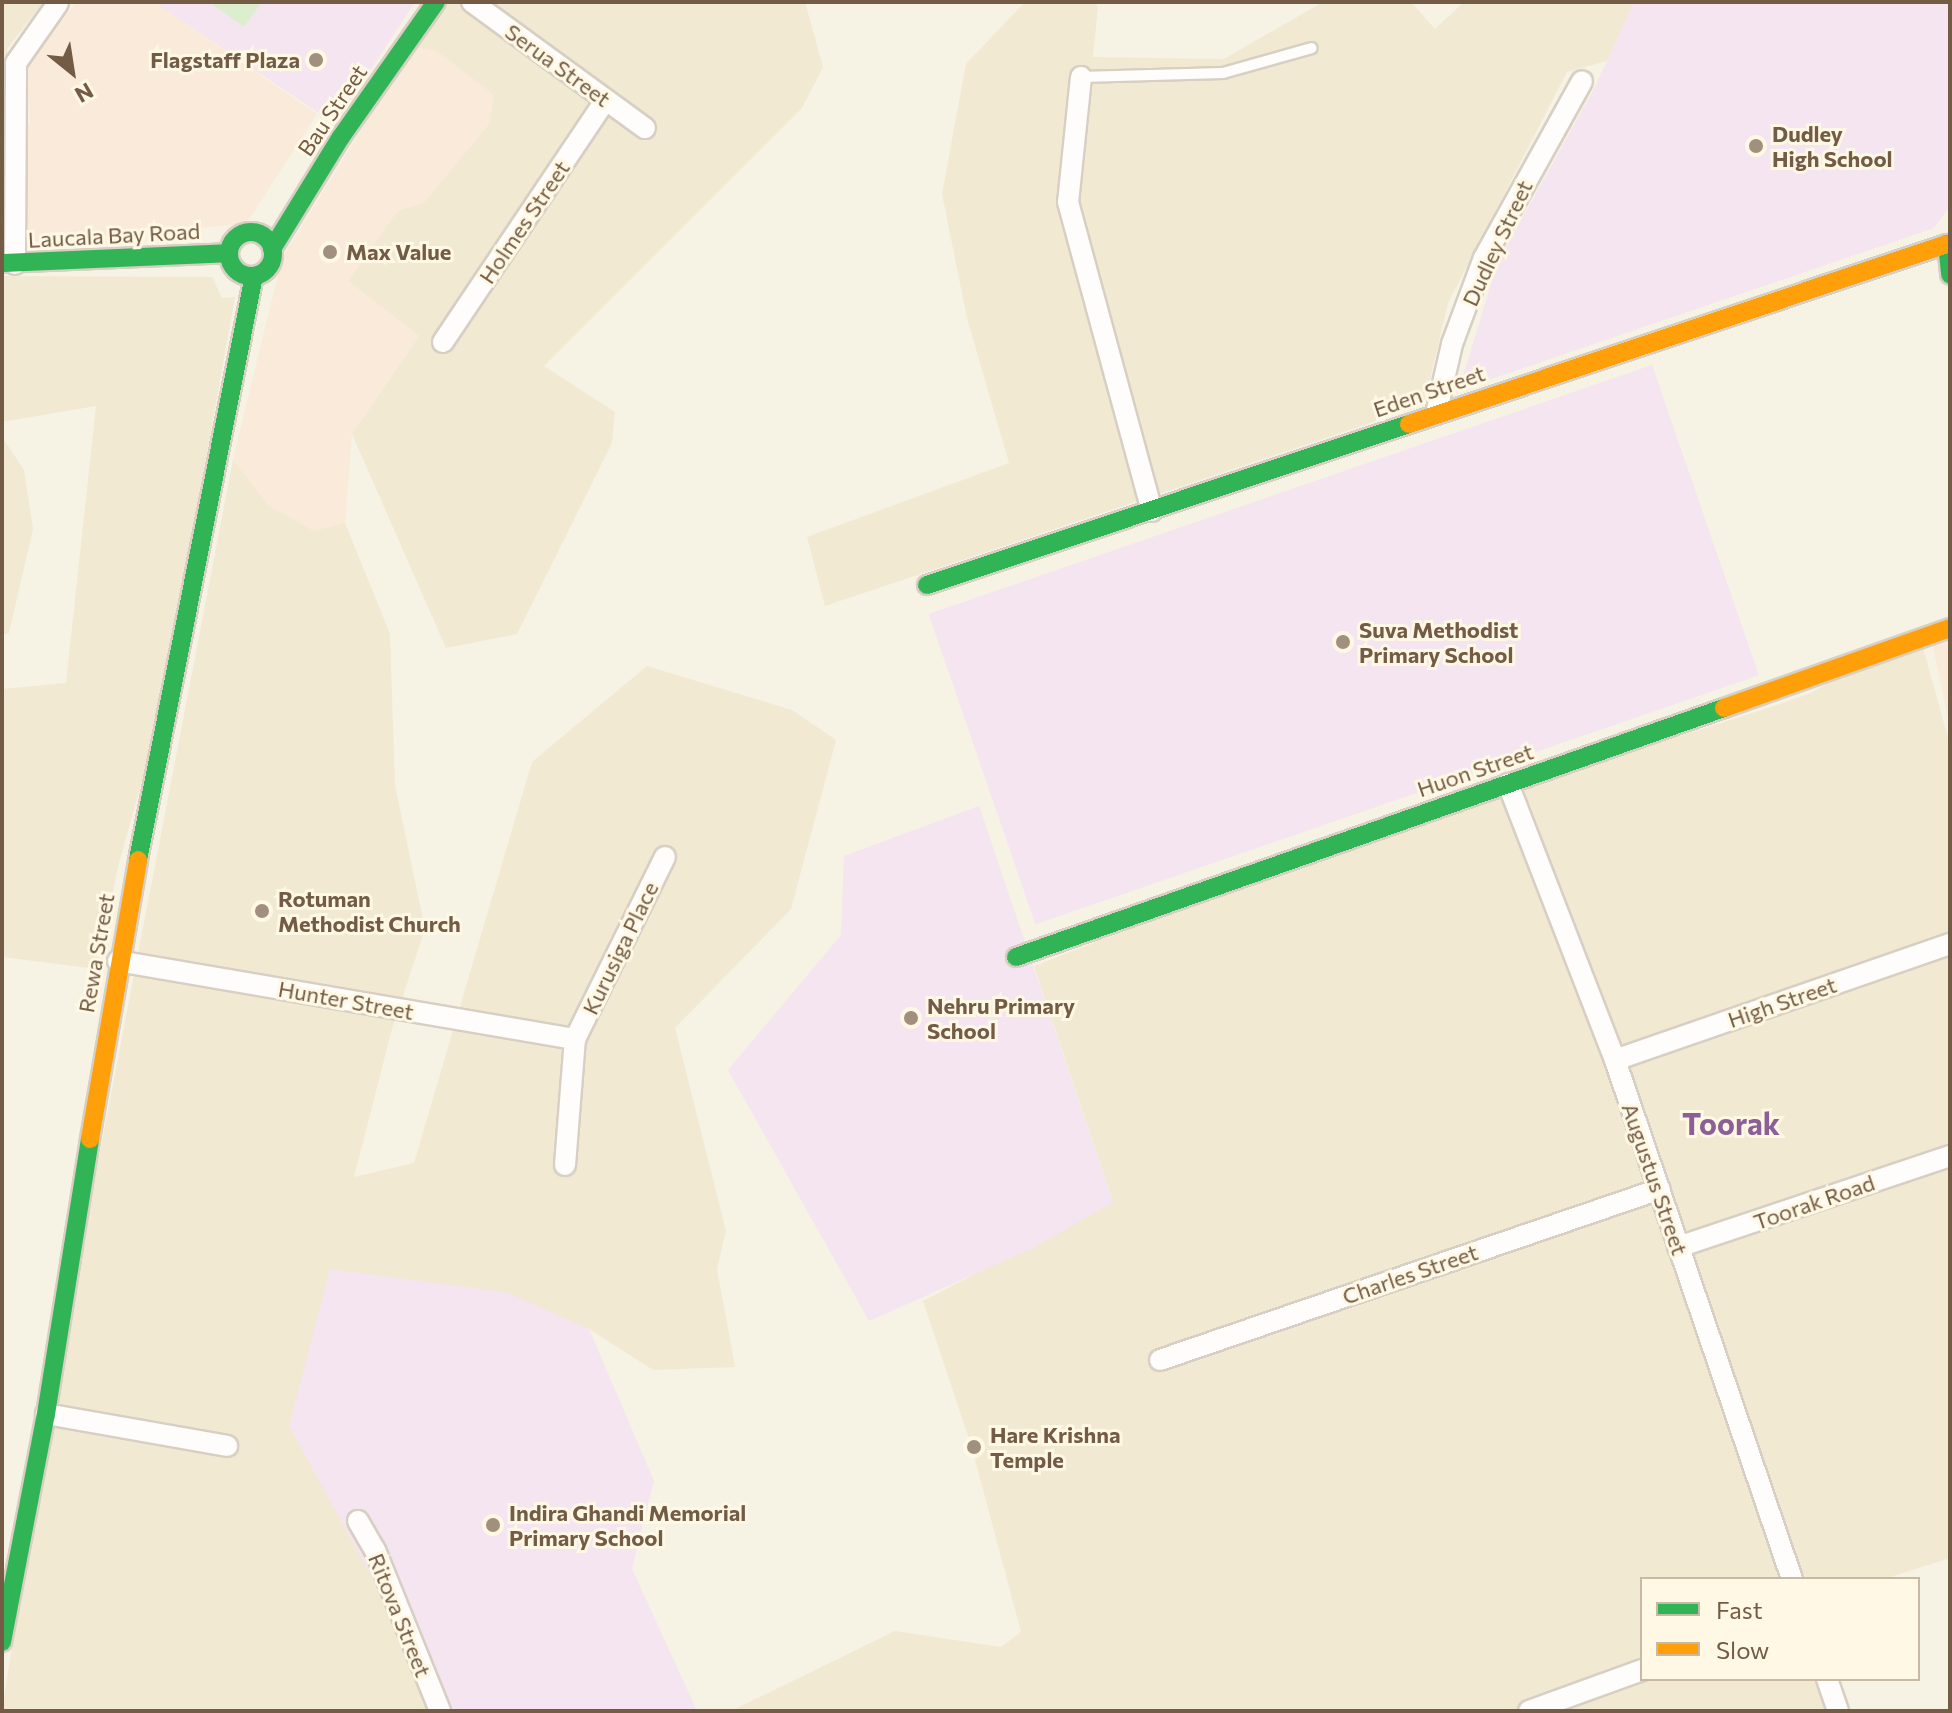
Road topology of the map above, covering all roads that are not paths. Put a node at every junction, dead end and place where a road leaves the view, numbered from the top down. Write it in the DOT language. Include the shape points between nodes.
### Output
graph roads {
  1 [pos="418,2"];
  2 [pos="436,2"];
  3 [pos="472,2"];
  4 [pos="58,3"];
  5 [pos="1312,48"];
  6 [pos="1081,77"];
  7 [pos="1582,81"];
  8 [pos="605,101"];
  9 [pos="645,128"];
  10 [pos="258,233"];
  11 [pos="1949,243"];
  12 [pos="272,249"];
  13 [pos="229,253"];
  14 [pos="8,264"];
  15 [pos="1950,275"];
  16 [pos="254,276"];
  17 [pos="443,342"];
  18 [pos="1436,414"];
  19 [pos="1152,511"];
  20 [pos="927,585"];
  21 [pos="1950,628"];
  22 [pos="1508,784"];
  23 [pos="665,857"];
  24 [pos="1950,944"];
  25 [pos="1016,957"];
  26 [pos="118,961"];
  27 [pos="575,1039"];
  28 [pos="1615,1060"];
  29 [pos="1950,1156"];
  30 [pos="565,1165"];
  31 [pos="1660,1189"];
  32 [pos="1678,1247"];
  33 [pos="1160,1360"];
  34 [pos="46,1414"];
  35 [pos="227,1446"];
  36 [pos="358,1521"];
  37 [pos="1791,1577"];
  38 [pos="6,1586"];
  39 [pos="2,1642"];
  40 [pos="1640,1671"];
  41 [pos="1828,1681"];
  42 [pos="440,1711"];
  43 [pos="1529,1711"];
  44 [pos="1838,1711"];
  1 -- 10 [label="main road, Bau Street"];
  2 -- 12 [label="main road, Bau Street" via="341,137"];
  3 -- 8 [label="street, Serua Street"];
  4 -- 14 [label="street" via="16,63"];
  5 -- 6 [label="lane" via="1223,73"];
  6 -- 19 [label="street" via="1068,202"];
  7 -- 18 [label="street, Dudley Street" via="1484,258 1452,344"];
  8 -- 9 [label="street, Serua Street"];
  8 -- 17 [label="street, Holmes Street"];
  10 -- 12 [label="main road"];
  10 -- 13 [label="main road" via="243,234"];
  11 -- 15 [label="main road"];
  11 -- 18 [label="main road, Eden Street"];
  12 -- 16 [label="main road" via="267,269"];
  13 -- 14 [label="main road, Laucala Bay Road"];
  13 -- 16 [label="main road" via="233,267"];
  16 -- 26 [label="main road, Rewa Street"];
  18 -- 19 [label="main road, Eden Street"];
  19 -- 20 [label="main road, Eden Street"];
  21 -- 22 [label="main road, Huon Street"];
  22 -- 25 [label="main road, Huon Street"];
  22 -- 28 [label="street, Augustus Street"];
  23 -- 27 [label="street, Kurusiga Place"];
  24 -- 28 [label="street, High Street"];
  26 -- 27 [label="street, Hunter Street"];
  26 -- 34 [label="main road, Rewa Street"];
  27 -- 30 [label="street"];
  28 -- 31 [label="street, Augustus Street"];
  29 -- 32 [label="street, Toorak Road"];
  31 -- 32 [label="street, Augustus Street"];
  31 -- 33 [label="street, Charles Street"];
  32 -- 37 [label="street, Augustus Street"];
  34 -- 35 [label="street"];
  34 -- 38 [label="main road, Rewa Street"];
  36 -- 42 [label="street, Ritova Street" via="375,1550"];
  38 -- 39 [label="main road, Rewa Street"];
  40 -- 43 [label="street"];
  41 -- 44 [label="street"];
}
